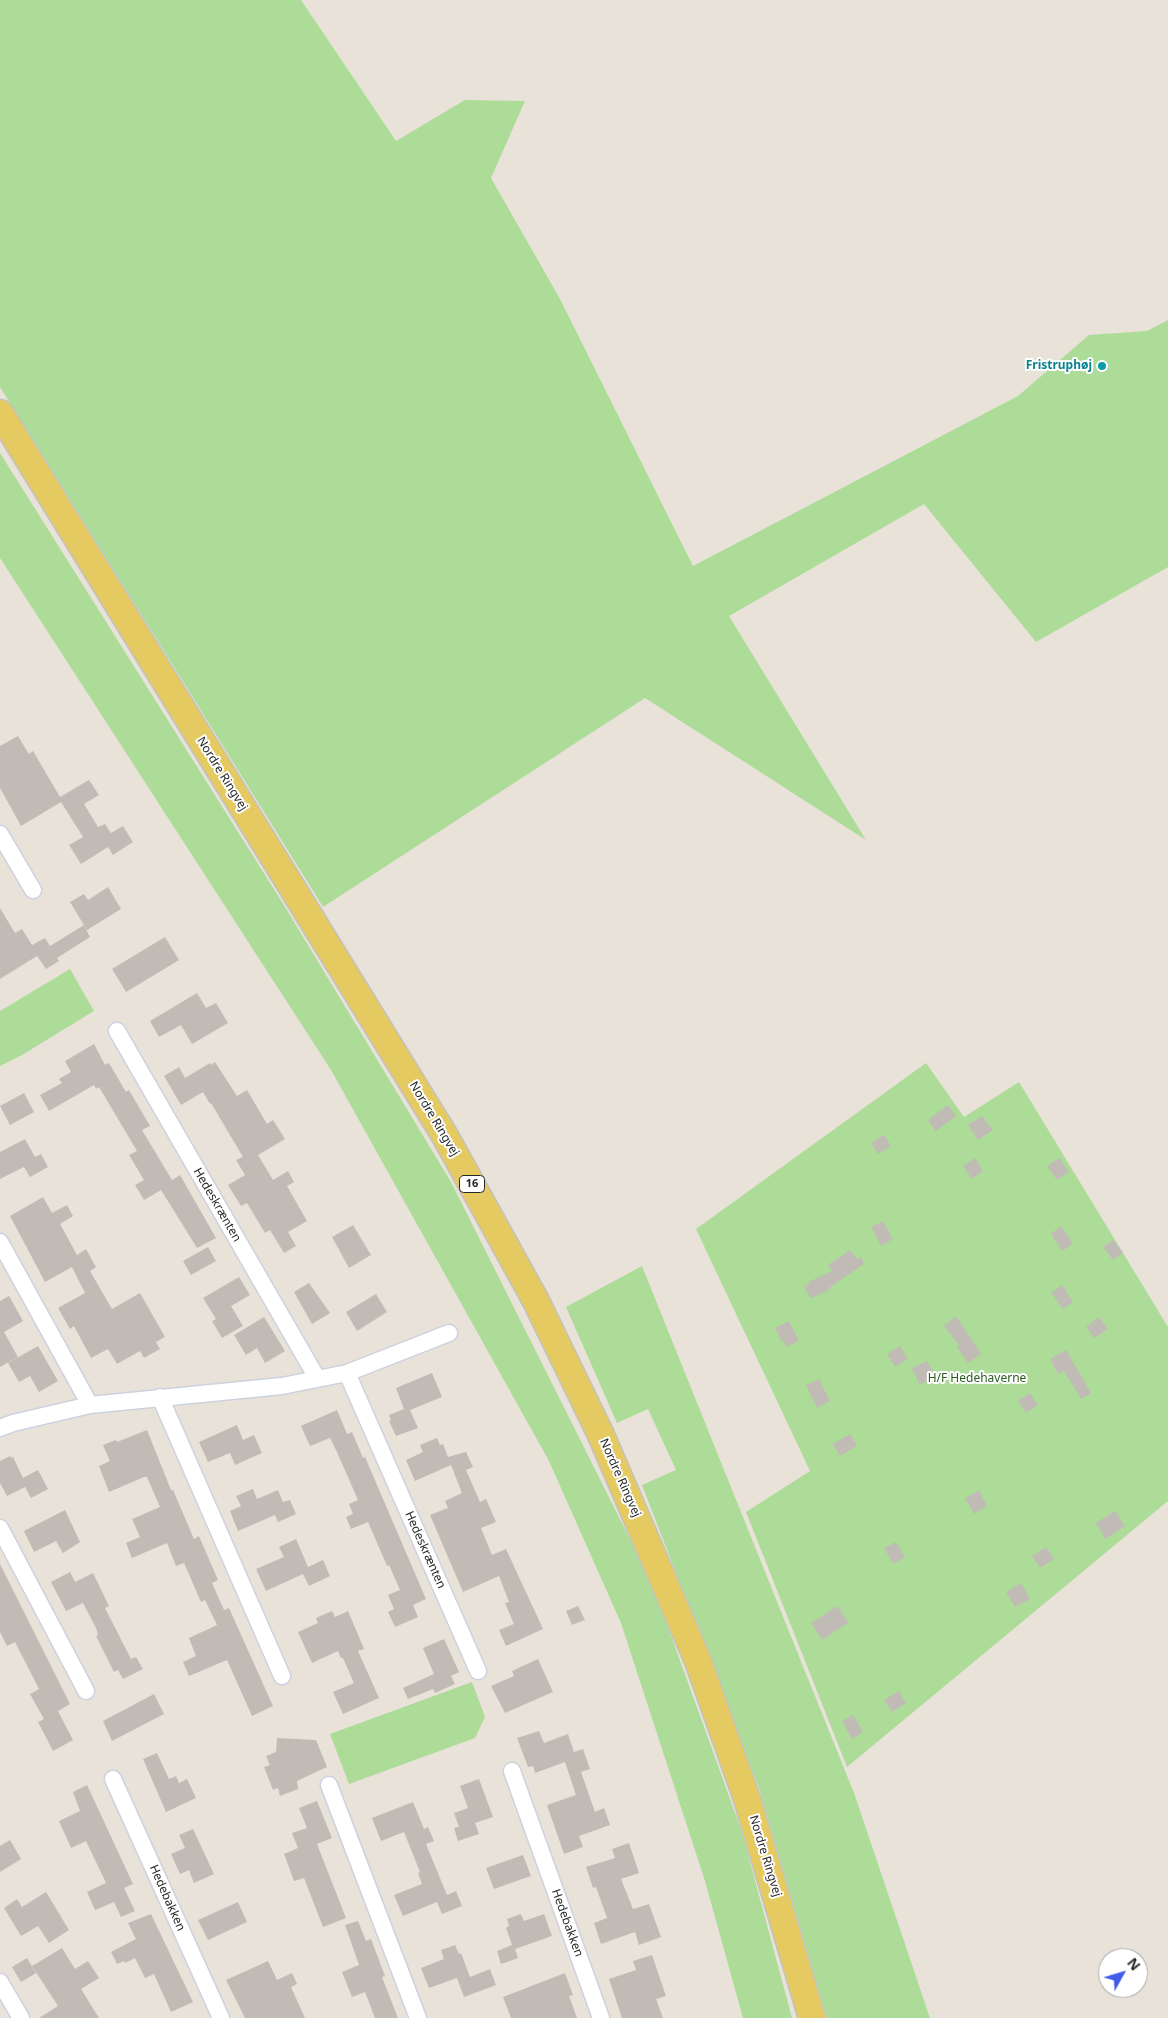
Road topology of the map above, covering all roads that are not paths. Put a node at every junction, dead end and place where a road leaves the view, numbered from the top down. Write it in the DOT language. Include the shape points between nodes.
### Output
graph roads {
  1 [pos="0,413"];
  2 [pos="0,834"];
  3 [pos="33,890"];
  4 [pos="116,1031"];
  5 [pos="0,1242"];
  6 [pos="449,1333"];
  7 [pos="348,1373"];
  8 [pos="317,1378"];
  9 [pos="160,1397"];
  10 [pos="90,1405"];
  11 [pos="0,1428"];
  12 [pos="0,1528"];
  13 [pos="478,1671"];
  14 [pos="282,1676"];
  15 [pos="86,1691"];
  16 [pos="512,1771"];
  17 [pos="113,1779"];
  18 [pos="329,1785"];
  19 [pos="0,1982"];
  20 [pos="21,2018"];
  21 [pos="221,2018"];
  22 [pos="418,2018"];
  23 [pos="601,2018"];
  24 [pos="812,2018"];
  1 -- 24 [label="main road, Nordre Ringvej / 16" via="445,1136 536,1301 601,1435 698,1661 747,1799"];
  2 -- 3 [label="street"];
  4 -- 8 [label="street, Hedeskrænten"];
  5 -- 10 [label="street"];
  6 -- 7 [label="street"];
  7 -- 8 [label="street"];
  7 -- 13 [label="street, Hedeskrænten"];
  8 -- 9 [label="street" via="282,1386"];
  9 -- 10 [label="street"];
  9 -- 14 [label="street"];
  10 -- 11 [label="street"];
  12 -- 15 [label="street"];
  16 -- 23 [label="street, Hedebakken"];
  17 -- 21 [label="street, Hedebakken"];
  18 -- 22 [label="street"];
  19 -- 20 [label="street"];
}
